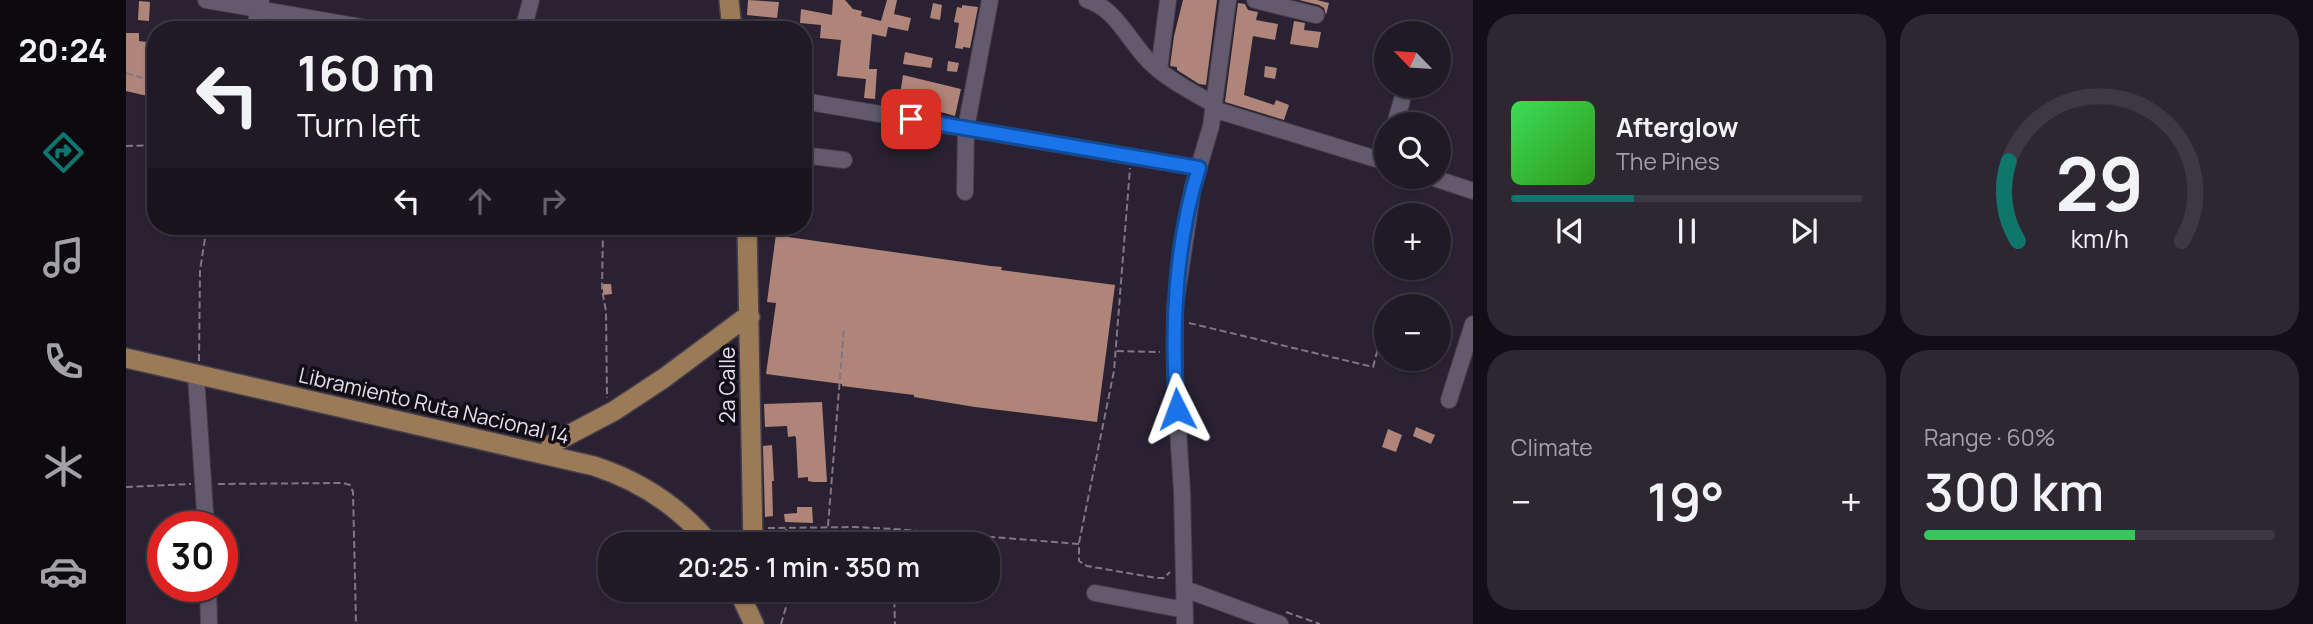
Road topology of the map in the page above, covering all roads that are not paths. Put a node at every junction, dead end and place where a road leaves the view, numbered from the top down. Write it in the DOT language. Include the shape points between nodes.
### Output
graph roads {
  1 [pos="206,0"];
  2 [pos="531,0"];
  3 [pos="729,0"];
  4 [pos="990,0"];
  5 [pos="1087,0"];
  6 [pos="1168,0"];
  7 [pos="1228,0"];
  8 [pos="1255,0"];
  9 [pos="260,5"];
  10 [pos="1316,15"];
  11 [pos="321,21"];
  12 [pos="525,21"];
  13 [pos="731,21"];
  14 [pos="1159,70"];
  15 [pos="812,102"];
  16 [pos="1213,107"];
  17 [pos="966,128"];
  18 [pos="812,156"];
  19 [pos="1374,156"];
  20 [pos="844,160"];
  21 [pos="1199,168"];
  22 [pos="1451,184"];
  23 [pos="1473,191"];
  24 [pos="965,192"];
  25 [pos="747,235"];
  26 [pos="750,317"];
  27 [pos="1473,324"];
  28 [pos="126,358"];
  29 [pos="196,376"];
  30 [pos="1449,400"];
  31 [pos="548,454"];
  32 [pos="205,511"];
  33 [pos="698,532"];
  34 [pos="753,532"];
  35 [pos="1185,589"];
  36 [pos="1095,593"];
  37 [pos="208,602"];
  38 [pos="744,602"];
  39 [pos="754,602"];
  40 [pos="1185,617"];
  41 [pos="209,624"];
  42 [pos="754,624"];
  43 [pos="1280,624"];
  1 -- 9 [label="street"];
  2 -- 12 [label="street"];
  3 -- 13 [label="main road"];
  4 -- 17 [label="street"];
  5 -- 14 [label="street" via="1104,8"];
  6 -- 14 [label="street"];
  7 -- 16 [label="street"];
  8 -- 10 [label="street"];
  9 -- 11 [label="street"];
  14 -- 16 [label="street"];
  15 -- 17 [label="street"];
  16 -- 19 [label="street"];
  16 -- 21 [label="street"];
  17 -- 21 [label="street"];
  17 -- 24 [label="street"];
  18 -- 20 [label="street"];
  21 -- 35 [label="street" via="1184,239 1175,319"];
  22 -- 23 [label="street"];
  25 -- 26 [label="main road, 2a Calle"];
  26 -- 31 [label="main road" via="614,411 551,445"];
  26 -- 34 [label="main road, 2a Calle"];
  27 -- 30 [label="street"];
  28 -- 29 [label="main road, Libramiento Ruta Nacional 14"];
  29 -- 31 [label="main road, Libramiento Ruta Nacional 14"];
  29 -- 32 [label="street"];
  31 -- 33 [label="main road, Libramiento Ruta Nacional 14" via="641,486 671,505"];
  35 -- 40 [label="street"];
  35 -- 43 [label="street"];
  36 -- 40 [label="street"];
  37 -- 41 [label="street"];
  38 -- 42 [label="main road"];
  39 -- 42 [label="main road"];
}
